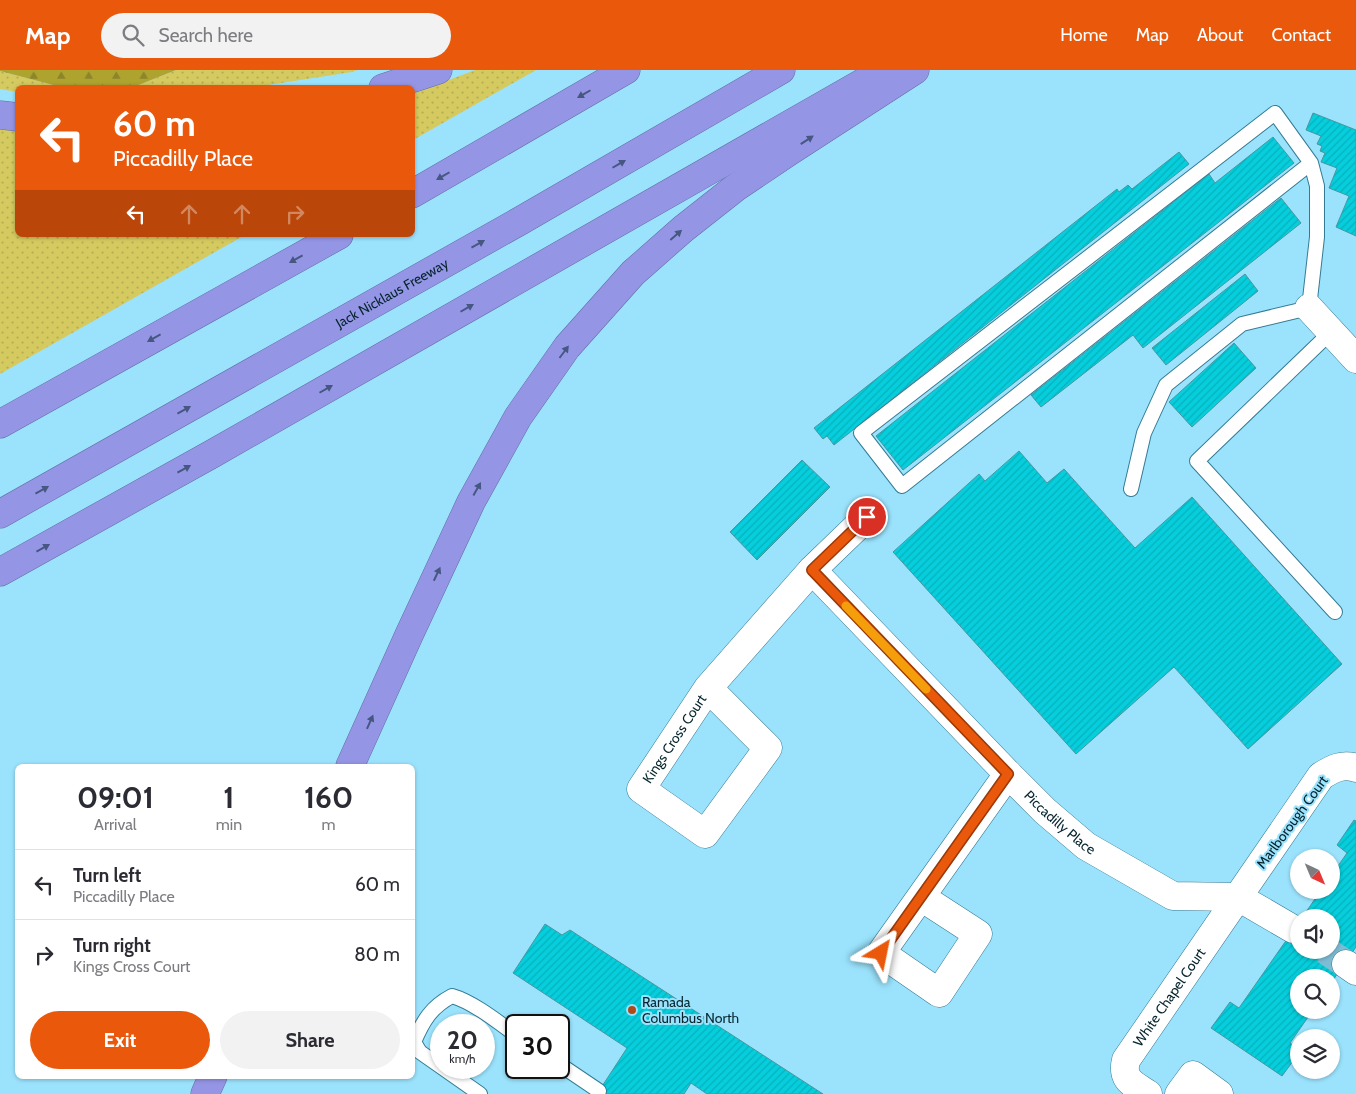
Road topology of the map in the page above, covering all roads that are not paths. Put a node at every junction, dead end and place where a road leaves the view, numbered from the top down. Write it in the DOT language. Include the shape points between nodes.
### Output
graph roads {
  1 [pos="438,70"];
  2 [pos="626,70"];
  3 [pos="781,70"];
  4 [pos="885,70"];
  5 [pos="915,70"];
  6 [pos="392,85"];
  7 [pos="0,115"];
  8 [pos="15,117"];
  9 [pos="1310,163"];
  10 [pos="415,192"];
  11 [pos="334,237"];
  12 [pos="1309,308"];
  13 [pos="1332,332"];
  14 [pos="1356,359"];
  15 [pos="0,424"];
  16 [pos="1132,489"];
  17 [pos="0,514"];
  18 [pos="867,517"];
  19 [pos="812,570"];
  20 [pos="0,572"];
  21 [pos="1335,612"];
  22 [pos="708,688"];
  23 [pos="351,764"];
  24 [pos="1356,768"];
  25 [pos="1008,774"];
  26 [pos="921,897"];
  27 [pos="1238,897"];
  28 [pos="1290,927"];
  29 [pos="505,1027"];
  30 [pos="415,1040"];
  31 [pos="415,1044"];
  32 [pos="570,1071"];
  33 [pos="211,1079"];
  34 [pos="599,1091"];
  35 [pos="205,1094"];
  36 [pos="480,1094"];
  37 [pos="1148,1094"];
  38 [pos="1179,1094"];
  39 [pos="1219,1094"];
  1 -- 6 [label="highway"];
  2 -- 10 [label="highway, one-way"];
  17 -- 3 [label="highway, Jack Nicklaus Freeway, one-way"];
  20 -- 4 [label="highway, one-way"];
  23 -- 5 [label="highway, one-way" via="471,502 518,417 567,347 634,273 735,188"];
  7 -- 8 [label="highway"];
  9 -- 9 [label="lane" via="1275,113 860,434 902,486"];
  9 -- 12 [label="lane" via="1318,186 1317,237"];
  11 -- 15 [label="highway, one-way"];
  12 -- 13 [label="street"];
  12 -- 16 [label="lane" via="1242,324 1166,385 1144,433"];
  13 -- 14 [label="street"];
  13 -- 21 [label="lane" via="1197,461"];
  18 -- 19 [label="street, Kings Cross Court"];
  19 -- 22 [label="street, Kings Cross Court"];
  19 -- 25 [label="street, Piccadilly Place"];
  22 -- 22 [label="street, Kings Cross Court" via="641,789 705,834 768,748"];
  24 -- 27 [label="street, Marlborough Court" via="1334,768 1321,776"];
  25 -- 26 [label="street"];
  25 -- 27 [label="street, Piccadilly Place" via="1086,846 1173,896"];
  27 -- 28 [label="street, Piccadilly Place"];
  27 -- 37 [label="street, White Chapel Court" via="1126,1060 1127,1078"];
  29 -- 30 [label="lane" via="452,996 439,1003 426,1018"];
  31 -- 36 [label="lane" via="420,1052"];
  32 -- 34 [label="lane"];
  33 -- 35 [label="highway"];
  38 -- 39 [label="street" via="1193,1075"];
}
